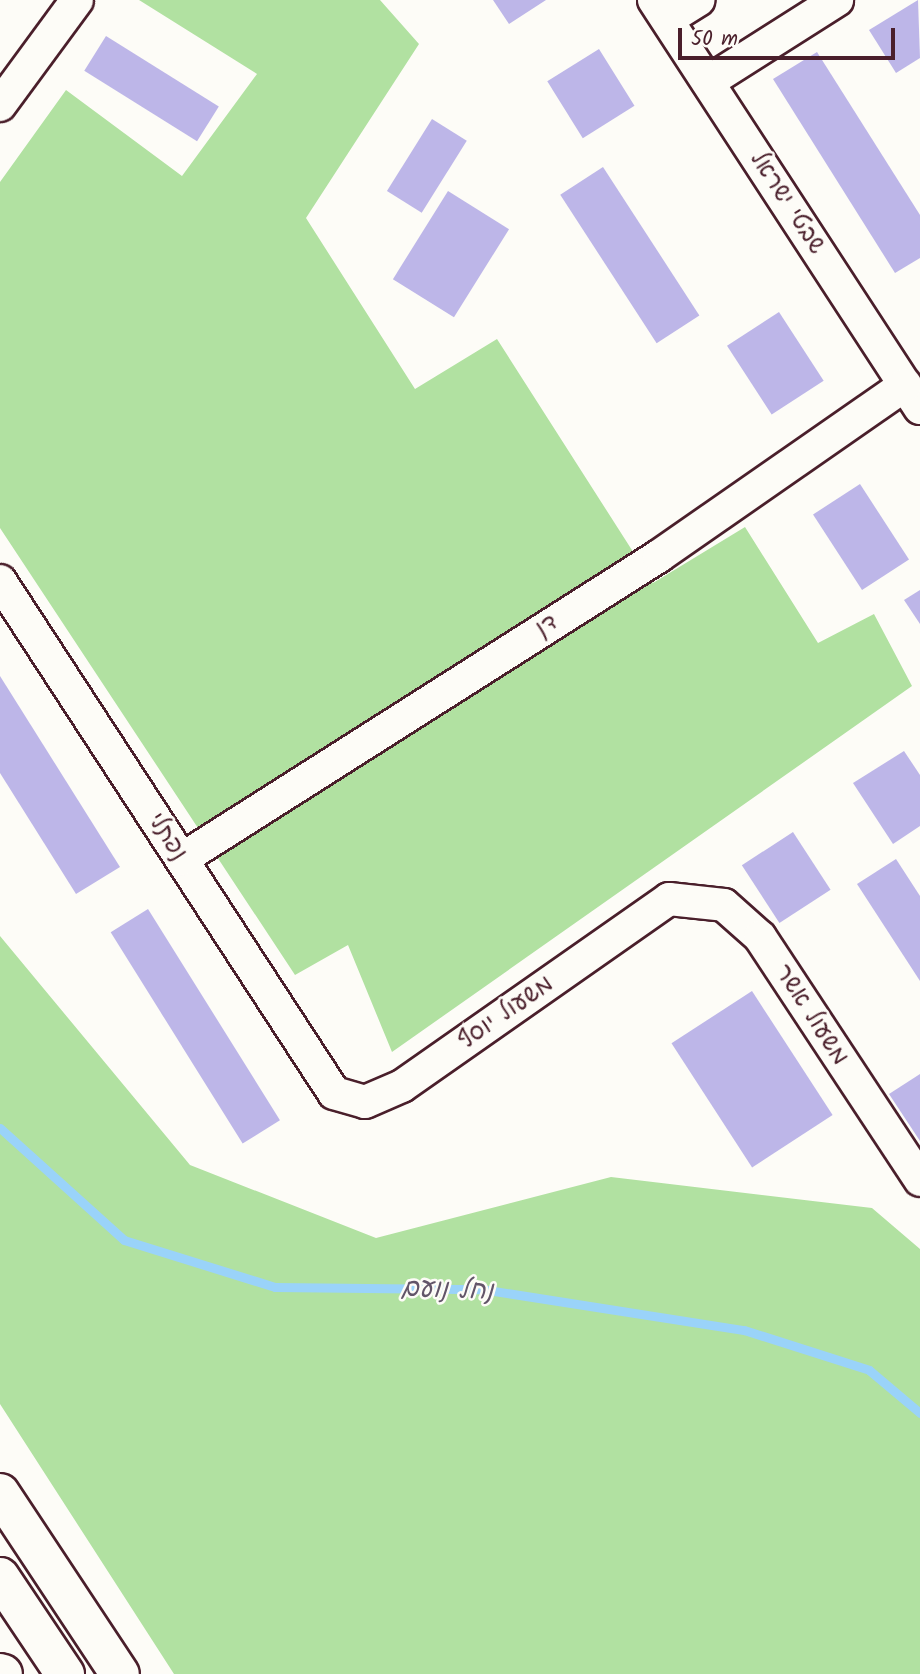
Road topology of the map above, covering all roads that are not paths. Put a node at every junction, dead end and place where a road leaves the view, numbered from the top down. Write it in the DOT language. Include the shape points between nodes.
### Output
graph roads {
  1 [pos="77,0"];
  2 [pos="698,0"];
  3 [pos="838,0"];
  4 [pos="661,10"];
  5 [pos="708,82"];
  6 [pos="0,105"];
  7 [pos="913,396"];
  8 [pos="0,581"];
  9 [pos="182,859"];
  10 [pos="669,899"];
  11 [pos="334,1093"];
  12 [pos="920,1180"];
  13 [pos="0,1493"];
  14 [pos="0,1577"];
  15 [pos="65,1674"];
  16 [pos="120,1674"];
  1 -- 6 [label="street"];
  2 -- 4 [label="street"];
  3 -- 5 [label="street"];
  4 -- 5 [label="street, שבטי ישראל"];
  5 -- 7 [label="street, שבטי ישראל"];
  7 -- 9 [label="street, דן"];
  8 -- 9 [label="street, נפתלי"];
  9 -- 11 [label="street, נפתלי"];
  10 -- 11 [label="street, משעול יוסף" via="402,1086 365,1101"];
  10 -- 12 [label="street, משעול אשר" via="724,905 760,937"];
  13 -- 16 [label="highway"];
  14 -- 15 [label="highway"];
}
